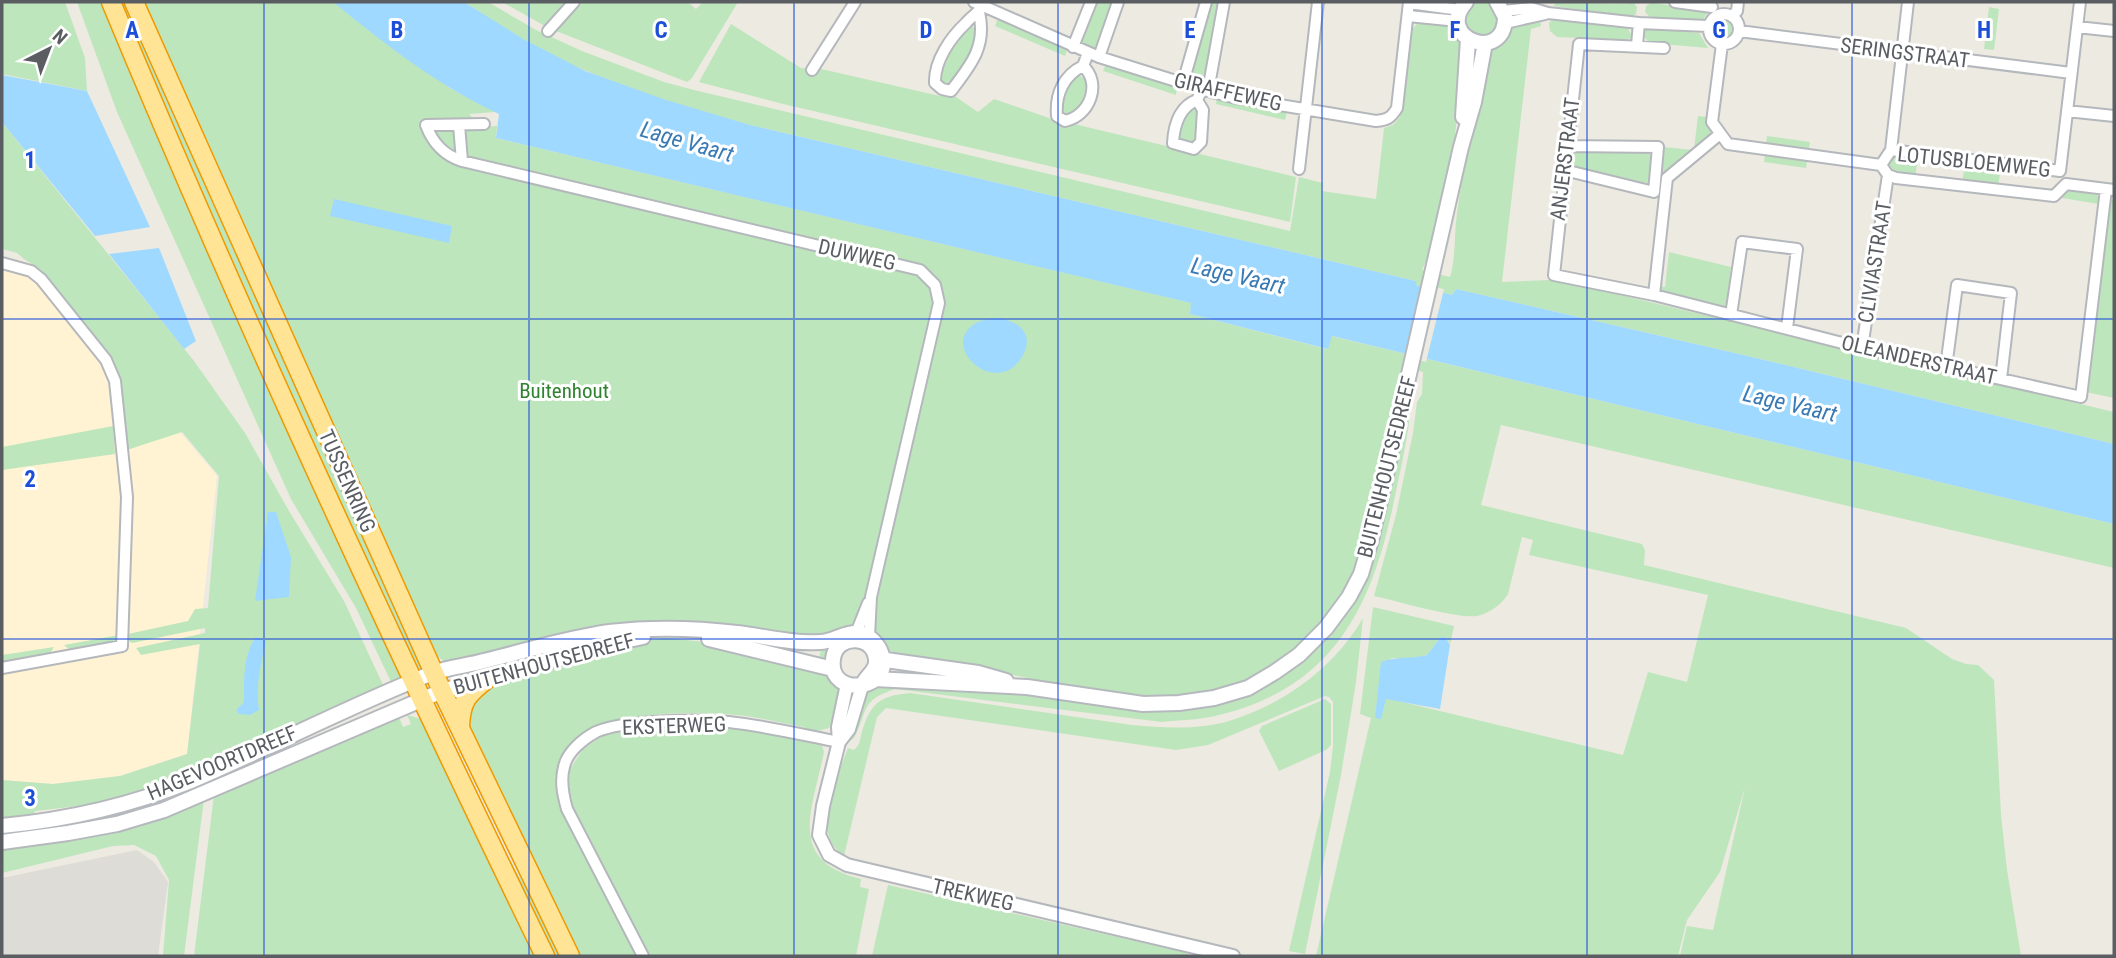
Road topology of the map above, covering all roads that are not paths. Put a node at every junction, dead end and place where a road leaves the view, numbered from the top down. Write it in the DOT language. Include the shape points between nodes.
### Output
graph roads {
  1 [pos="111,2"];
  2 [pos="134,2"];
  3 [pos="574,2"];
  4 [pos="855,2"];
  5 [pos="1091,2"];
  6 [pos="1118,2"];
  7 [pos="1206,2"];
  8 [pos="1224,2"];
  9 [pos="1318,2"];
  10 [pos="1409,2"];
  11 [pos="1675,2"];
  12 [pos="1738,2"];
  13 [pos="1908,2"];
  14 [pos="2080,2"];
  15 [pos="982,5"];
  16 [pos="1461,11"];
  17 [pos="1502,12"];
  18 [pos="1712,13"];
  19 [pos="1408,16"];
  20 [pos="1732,16"];
  21 [pos="1640,23"];
  22 [pos="2077,27"];
  23 [pos="548,31"];
  24 [pos="1739,32"];
  25 [pos="2114,32"];
  26 [pos="1468,39"];
  27 [pos="1485,43"];
  28 [pos="1722,44"];
  29 [pos="1637,45"];
  30 [pos="1073,47"];
  31 [pos="1664,48"];
  32 [pos="1901,53"];
  33 [pos="1094,55"];
  34 [pos="1083,66"];
  35 [pos="812,70"];
  36 [pos="2071,73"];
  37 [pos="1183,83"];
  38 [pos="1202,93"];
  39 [pos="1306,110"];
  40 [pos="2067,111"];
  41 [pos="2114,116"];
  42 [pos="484,124"];
  43 [pos="459,125"];
  44 [pos="1720,134"];
  45 [pos="1461,146"];
  46 [pos="1567,146"];
  47 [pos="1891,150"];
  48 [pos="462,162"];
  49 [pos="1881,165"];
  50 [pos="1298,169"];
  51 [pos="1564,170"];
  52 [pos="2060,172"];
  53 [pos="1888,175"];
  54 [pos="2066,184"];
  55 [pos="2110,190"];
  56 [pos="2,263"];
  57 [pos="1553,275"];
  58 [pos="1654,295"];
  59 [pos="1731,315"];
  60 [pos="1787,328"];
  61 [pos="1862,348"];
  62 [pos="1945,367"];
  63 [pos="2001,379"];
  64 [pos="662,632"];
  65 [pos="682,632"];
  66 [pos="850,639"];
  67 [pos="879,655"];
  68 [pos="2,668"];
  69 [pos="833,669"];
  70 [pos="433,673"];
  71 [pos="487,679"];
  72 [pos="412,682"];
  73 [pos="869,682"];
  74 [pos="847,684"];
  75 [pos="1027,687"];
  76 [pos="442,691"];
  77 [pos="420,699"];
  78 [pos="460,730"];
  79 [pos="839,742"];
  80 [pos="2,826"];
  81 [pos="3,842"];
  82 [pos="545,956"];
  83 [pos="570,956"];
  84 [pos="643,956"];
  85 [pos="1233,956"];
  1 -- 72 [label="highway, TUSSENRING" via="215,248"];
  2 -- 70 [label="highway, TUSSENRING"];
  3 -- 23 [label="street"];
  4 -- 35 [label="street"];
  5 -- 30 [label="street"];
  6 -- 33 [label="street"];
  7 -- 37 [label="street"];
  8 -- 38 [label="street"];
  9 -- 39 [label="street"];
  10 -- 16 [label="street"];
  10 -- 19 [label="street"];
  11 -- 18 [label="street"];
  12 -- 20 [label="street"];
  13 -- 32 [label="street"];
  14 -- 22 [label="street"];
  15 -- 15 [label="street" via="982,38 972,63 951,91 942,89 935,83 942,55 954,34"];
  15 -- 30 [label="street, GIRAFFEWEG"];
  16 -- 19 [label="street"];
  16 -- 26 [label="main road" via="1463,34"];
  17 -- 21 [label="street"];
  17 -- 27 [label="main road" via="1502,32"];
  18 -- 20 [label="street"];
  18 -- 21 [label="street"];
  18 -- 28 [label="street" via="1713,40"];
  19 -- 39 [label="street, GIRAFFEWEG" via="1397,108 1392,116 1376,121"];
  20 -- 24 [label="street"];
  21 -- 29 [label="street"];
  22 -- 25 [label="street"];
  22 -- 36 [label="street"];
  24 -- 28 [label="street" via="1731,43"];
  24 -- 32 [label="street, SERINGSTRAAT"];
  26 -- 27 [label="main road"];
  26 -- 45 [label="main road, BUITENHOUTSEDREEF"];
  27 -- 45 [label="main road, BUITENHOUTSEDREEF"];
  28 -- 44 [label="street" via="1712,122"];
  29 -- 31 [label="street"];
  29 -- 46 [label="street, ANJERSTRAAT" via="1579,44"];
  30 -- 33 [label="street, GIRAFFEWEG"];
  32 -- 36 [label="street, SERINGSTRAAT"];
  32 -- 47 [label="street"];
  33 -- 34 [label="street"];
  33 -- 37 [label="street, GIRAFFEWEG"];
  34 -- 34 [label="street" via="1093,84 1091,99 1081,114 1065,121 1057,116 1060,92 1072,71"];
  36 -- 40 [label="street"];
  37 -- 38 [label="street, GIRAFFEWEG"];
  38 -- 39 [label="street, GIRAFFEWEG"];
  39 -- 50 [label="street"];
  40 -- 41 [label="street"];
  40 -- 52 [label="street"];
  42 -- 43 [label="street, DUWWEG"];
  43 -- 48 [label="street"];
  43 -- 48 [label="street, DUWWEG" via="426,125 437,146"];
  44 -- 49 [label="street, LOTUSBLOEMWEG" via="1728,144"];
  44 -- 58 [label="street" via="1667,178"];
  45 -- 75 [label="main road, BUITENHOUTSEDREEF" via="1371,540 1361,574 1326,628 1299,655 1248,688 1214,698 1143,704"];
  46 -- 51 [label="street, ANJERSTRAAT"];
  46 -- 51 [label="street" via="1658,147 1654,192"];
  47 -- 49 [label="street, LOTUSBLOEMWEG"];
  47 -- 52 [label="street, LOTUSBLOEMWEG"];
  48 -- 66 [label="street, DUWWEG" via="920,270 935,285 939,303 871,597"];
  49 -- 53 [label="street, LOTUSBLOEMWEG"];
  51 -- 57 [label="street, ANJERSTRAAT"];
  52 -- 54 [label="street, LOTUSBLOEMWEG"];
  53 -- 54 [label="street, LOTUSBLOEMWEG" via="2054,196"];
  53 -- 61 [label="street, CLIVIASTRAAT"];
  54 -- 55 [label="street, LOTUSBLOEMWEG"];
  55 -- 63 [label="street, OLEANDERSTRAAT" via="2081,397"];
  56 -- 68 [label="street" via="31,271 41,279 106,360 116,381 127,497 122,646"];
  57 -- 58 [label="street, OLEANDERSTRAAT"];
  58 -- 59 [label="street, OLEANDERSTRAAT"];
  59 -- 60 [label="street, OLEANDERSTRAAT"];
  59 -- 60 [label="street" via="1742,242 1797,249"];
  60 -- 61 [label="street, OLEANDERSTRAAT"];
  61 -- 62 [label="street, OLEANDERSTRAAT"];
  62 -- 63 [label="street, OLEANDERSTRAAT"];
  62 -- 63 [label="street" via="1956,285 2011,293"];
  64 -- 65 [label="main road, BUITENHOUTSEDREEF"];
  64 -- 70 [label="main road, BUITENHOUTSEDREEF" via="608,632"];
  64 -- 71 [label="main road, BUITENHOUTSEDREEF"];
  65 -- 66 [label="main road, BUITENHOUTSEDREEF" via="732,632 809,643"];
  65 -- 69 [label="main road, BUITENHOUTSEDREEF"];
  66 -- 67 [label="main road"];
  66 -- 69 [label="main road" via="833,658"];
  67 -- 73 [label="main road" via="880,672"];
  67 -- 75 [label="main road, BUITENHOUTSEDREEF"];
  69 -- 74 [label="main road"];
  70 -- 72 [label="main road, HAGEVOORTDREEF"];
  70 -- 76 [label="highway, TUSSENRING"];
  71 -- 76 [label="main road, BUITENHOUTSEDREEF"];
  71 -- 78 [label="highway" via="467,695 461,707"];
  72 -- 77 [label="highway, TUSSENRING"];
  72 -- 80 [label="main road, HAGEVOORTDREEF" via="180,785 68,816"];
  73 -- 74 [label="main road"];
  73 -- 75 [label="main road, BUITENHOUTSEDREEF"];
  73 -- 79 [label="street, TREKWEG"];
  74 -- 79 [label="street, TREKWEG"];
  76 -- 77 [label="main road, BUITENHOUTSEDREEF"];
  76 -- 78 [label="highway, TUSSENRING"];
  77 -- 81 [label="main road, HAGEVOORTDREEF" via="164,810 68,834"];
  77 -- 82 [label="highway, TUSSENRING"];
  78 -- 83 [label="highway, TUSSENRING"];
  79 -- 84 [label="street, EKSTERWEG" via="767,727 675,721 618,726 596,732 576,746 564,764 562,788 567,809"];
  79 -- 85 [label="street, TREKWEG" via="820,835 829,855 846,865"];
}
